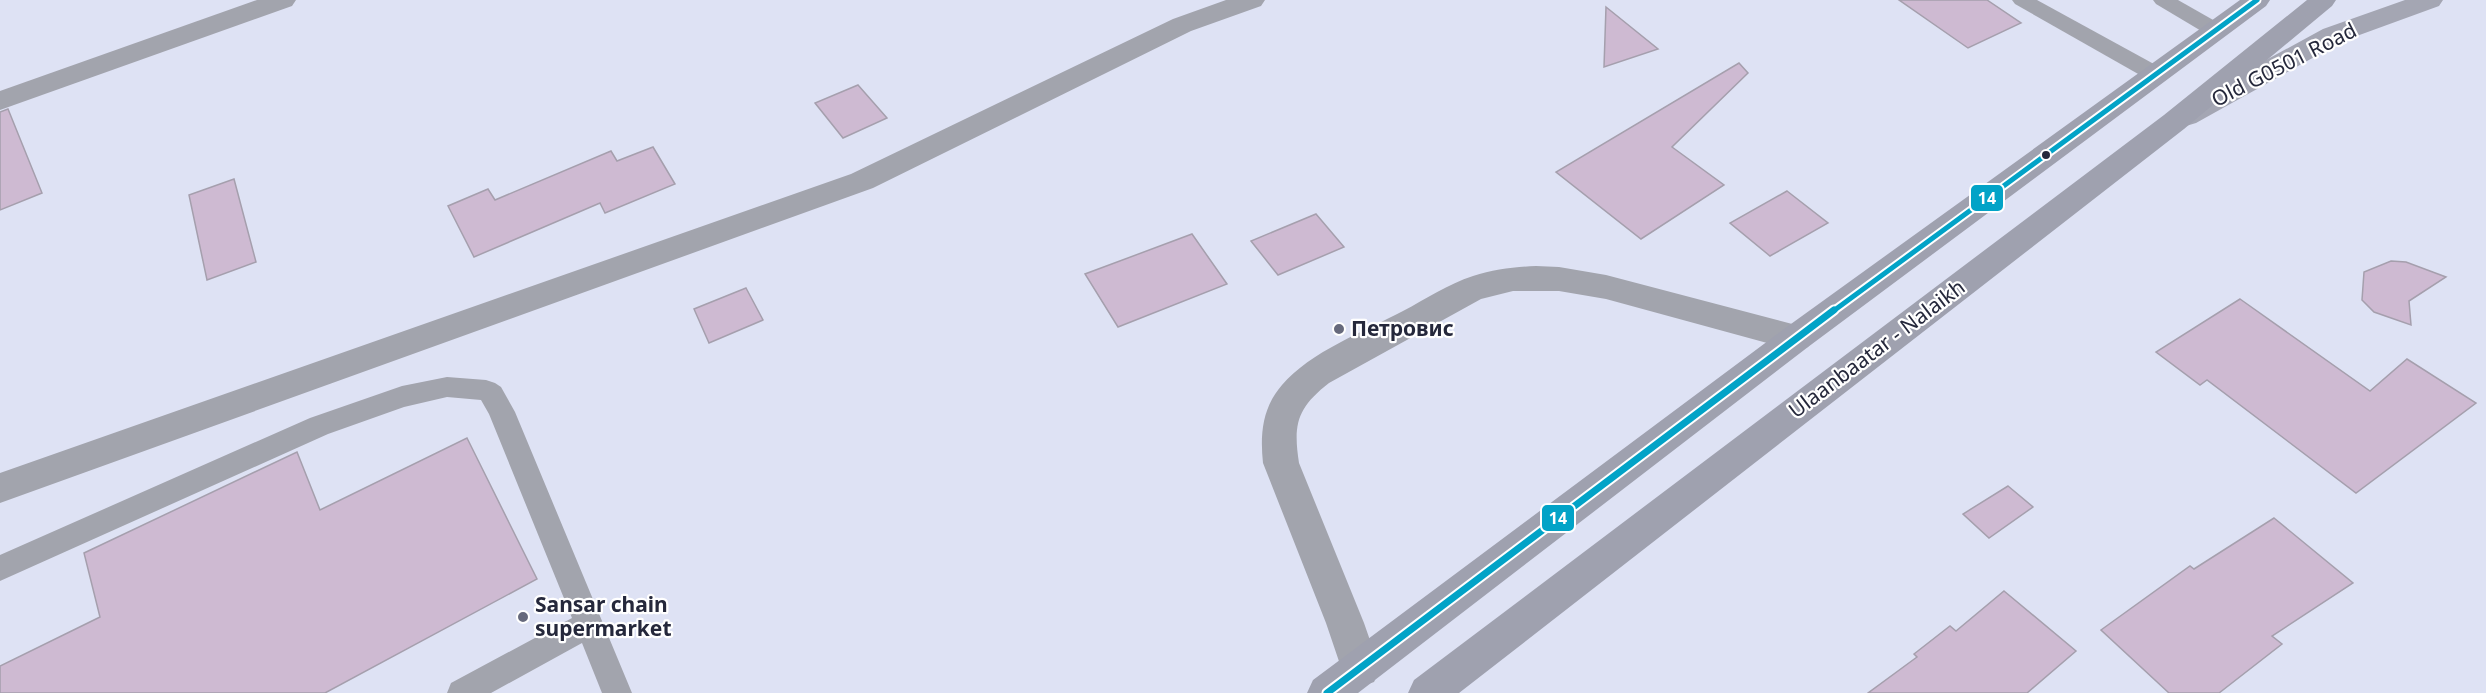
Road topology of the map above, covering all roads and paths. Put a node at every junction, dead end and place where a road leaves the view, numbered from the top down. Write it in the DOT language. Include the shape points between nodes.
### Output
graph roads {
  1 [pos="283,0"];
  2 [pos="1252,0"];
  3 [pos="2022,0"];
  4 [pos="2163,0"];
  5 [pos="2257,0"];
  6 [pos="2323,0"];
  7 [pos="2430,0"];
  8 [pos="2215,30"];
  9 [pos="2155,74"];
  10 [pos="0,101"];
  11 [pos="2174,122"];
  12 [pos="1797,338"];
  13 [pos="0,488"];
  14 [pos="0,568"];
  15 [pos="589,624"];
  16 [pos="1360,669"];
  17 [pos="462,693"];
  18 [pos="617,693"];
  19 [pos="1327,693"];
  20 [pos="1428,693"];
  1 -- 10 [label="street"];
  2 -- 13 [label="street" via="1182,25 862,181"];
  3 -- 9 [label="lane"];
  4 -- 8 [label="lane"];
  5 -- 8 [label="highway"];
  6 -- 11 [label="highway, Ulaanbaatar - Nalaikh"];
  7 -- 11 [label="main road, Old G0501 Road" via="2333,35"];
  8 -- 9 [label="highway"];
  9 -- 12 [label="highway"];
  11 -- 20 [label="highway, Ulaanbaatar - Nalaikh"];
  12 -- 16 [label="highway"];
  12 -- 16 [label="street" via="1584,282 1510,279 1476,287 1317,371 1286,406 1278,427 1278,448"];
  14 -- 15 [label="lane" via="319,426 402,397 447,387 471,388 492,394 502,412"];
  15 -- 17 [label="lane"];
  15 -- 18 [label="lane"];
  16 -- 19 [label="highway"];
}
